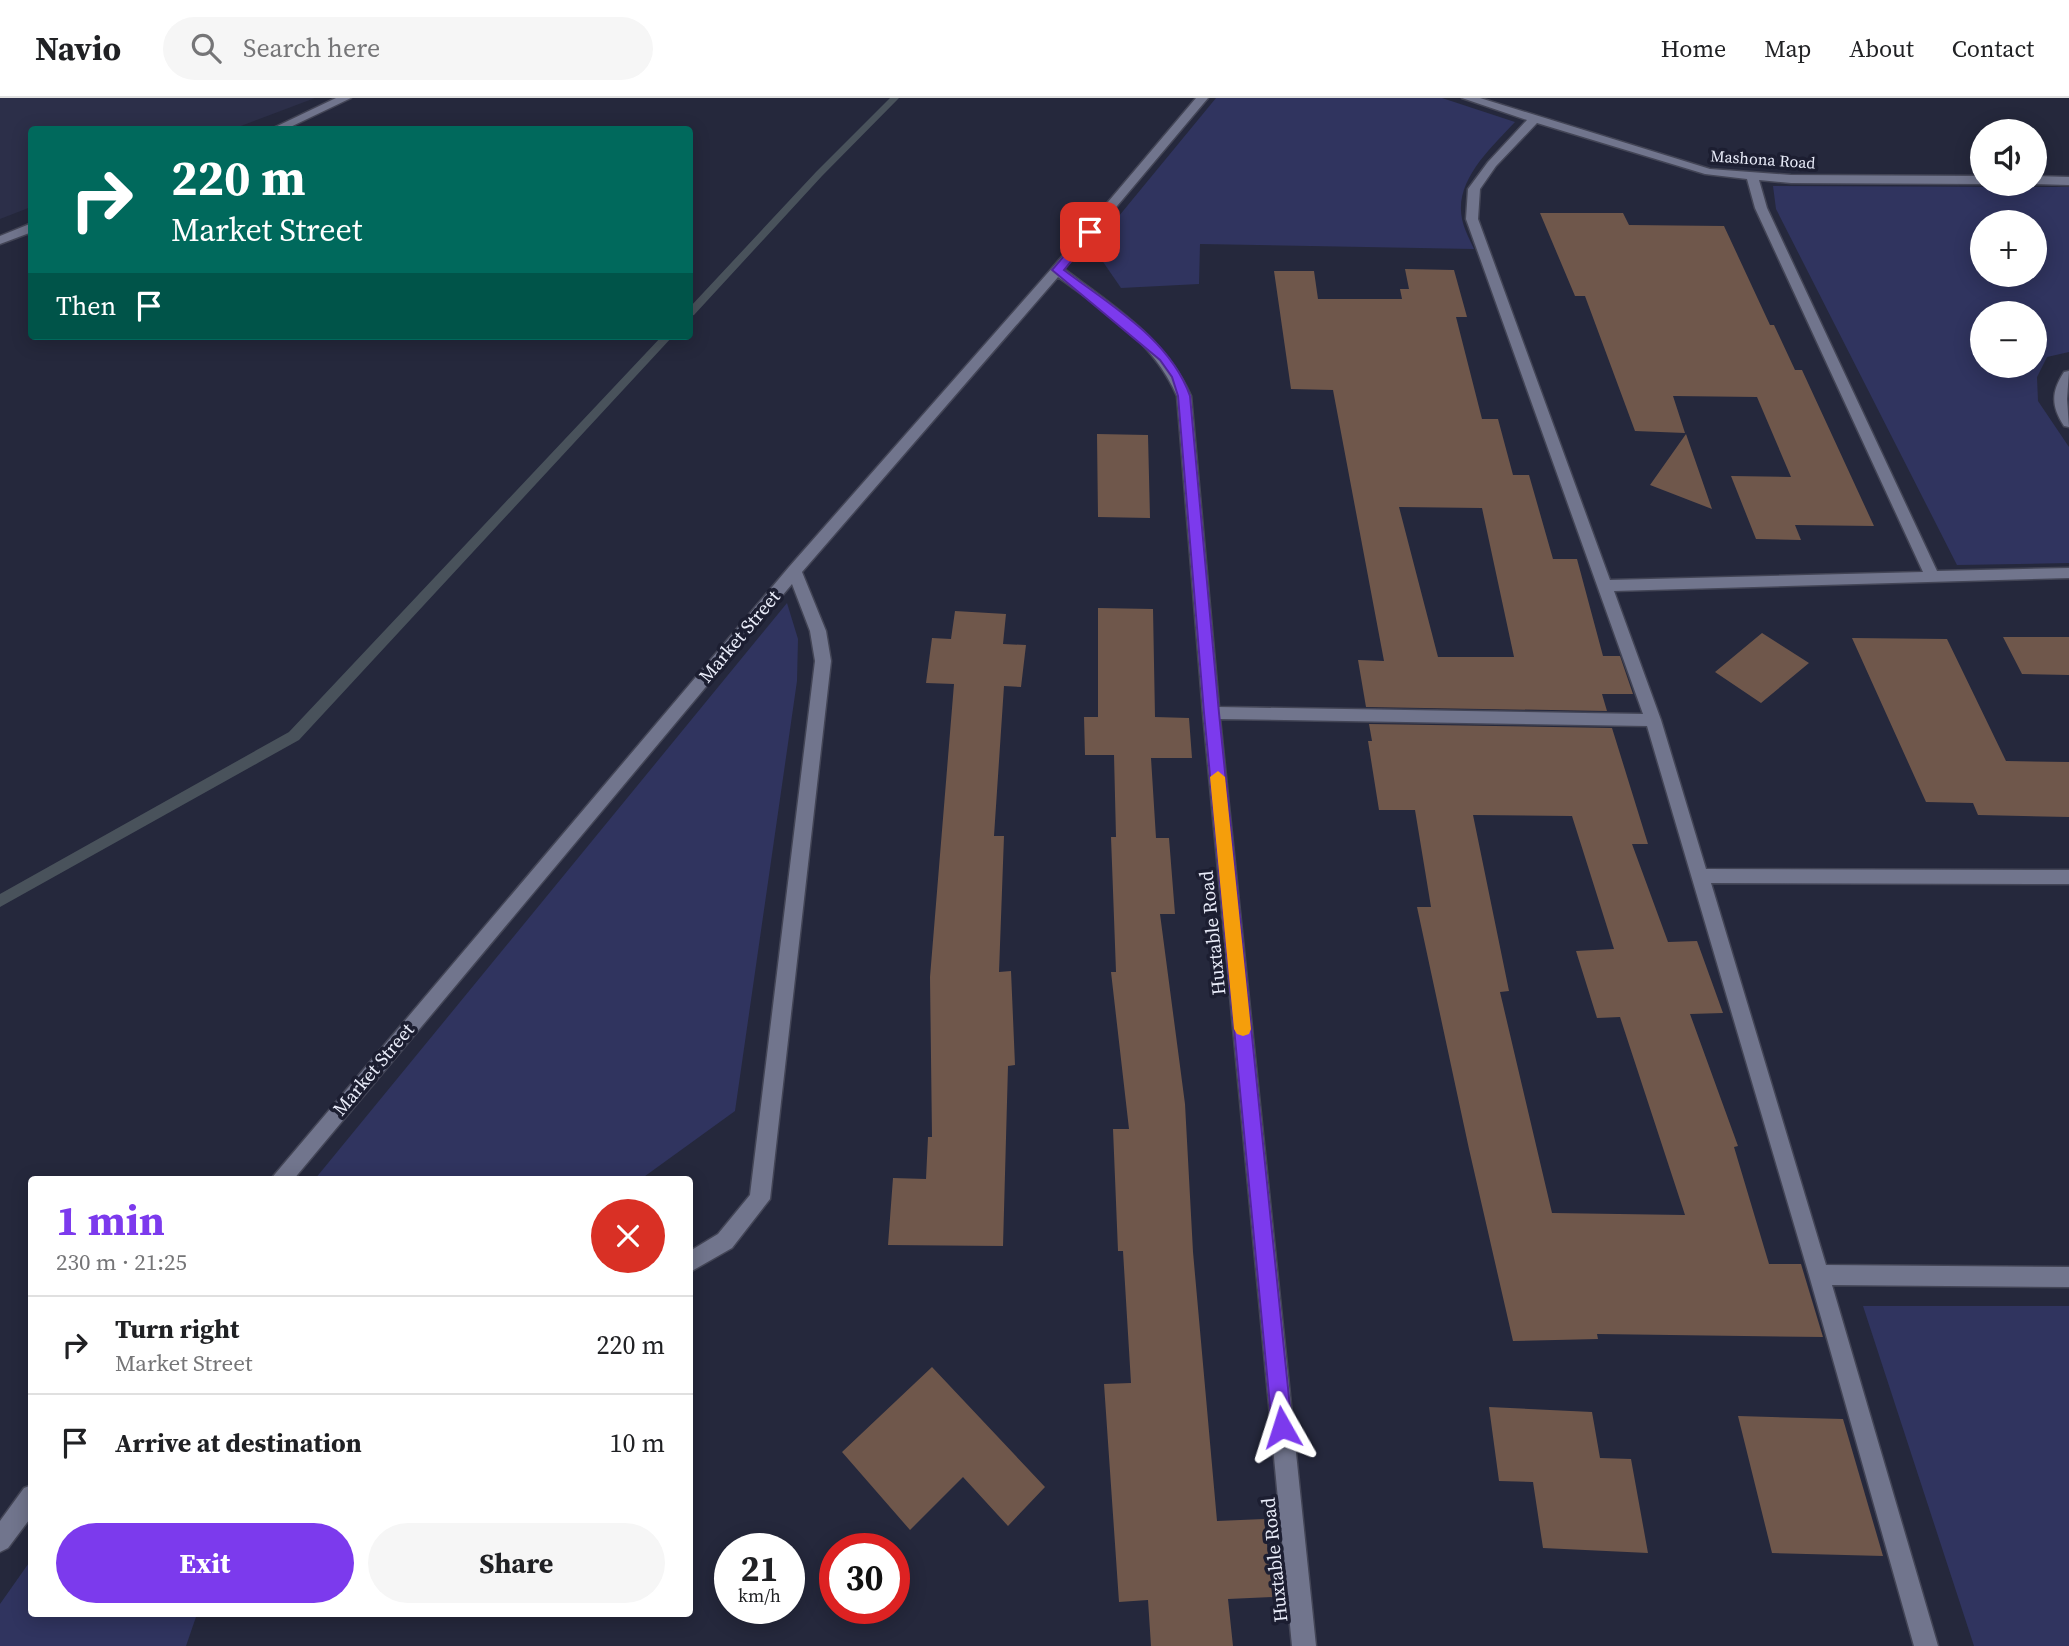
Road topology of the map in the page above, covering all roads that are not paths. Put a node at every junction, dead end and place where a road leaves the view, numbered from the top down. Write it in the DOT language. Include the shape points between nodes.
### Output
graph roads {
  1 [pos="345,98"];
  2 [pos="1202,98"];
  3 [pos="1468,98"];
  4 [pos="1534,119"];
  5 [pos="283,126"];
  6 [pos="1752,177"];
  7 [pos="1970,180"];
  8 [pos="2047,180"];
  9 [pos="2069,181"];
  10 [pos="28,229"];
  11 [pos="0,240"];
  12 [pos="1058,270"];
  13 [pos="2069,375"];
  14 [pos="2069,424"];
  15 [pos="794,571"];
  16 [pos="2069,573"];
  17 [pos="1933,578"];
  18 [pos="1604,586"];
  19 [pos="1211,713"];
  20 [pos="1653,719"];
  21 [pos="1700,876"];
  22 [pos="2069,877"];
  23 [pos="284,1176"];
  24 [pos="693,1260"];
  25 [pos="1819,1275"];
  26 [pos="2069,1277"];
  27 [pos="28,1502"];
  28 [pos="0,1540"];
  29 [pos="1304,1646"];
  30 [pos="1926,1646"];
  1 -- 5 [label="street"];
  2 -- 12 [label="street, Market Street"];
  3 -- 4 [label="street, Mashona Road"];
  4 -- 6 [label="street, Mashona Road" via="1675,163"];
  4 -- 18 [label="street" via="1474,188 1472,219"];
  6 -- 7 [label="street, Mashona Road"];
  6 -- 17 [label="street" via="1761,208"];
  8 -- 9 [label="street"];
  10 -- 11 [label="street"];
  12 -- 15 [label="street, Market Street"];
  12 -- 19 [label="street, Huxtable Road" via="1129,325 1164,357 1178,377 1184,396"];
  13 -- 14 [label="street" via="2059,389"];
  15 -- 23 [label="street, Market Street"];
  15 -- 24 [label="street" via="818,631 823,661 760,1199 725,1241"];
  16 -- 17 [label="street"];
  17 -- 18 [label="street"];
  18 -- 20 [label="street"];
  19 -- 20 [label="street"];
  19 -- 29 [label="street, Huxtable Road"];
  20 -- 21 [label="street"];
  21 -- 22 [label="street"];
  21 -- 25 [label="street"];
  25 -- 26 [label="street"];
  25 -- 30 [label="street"];
  27 -- 28 [label="street"];
}
